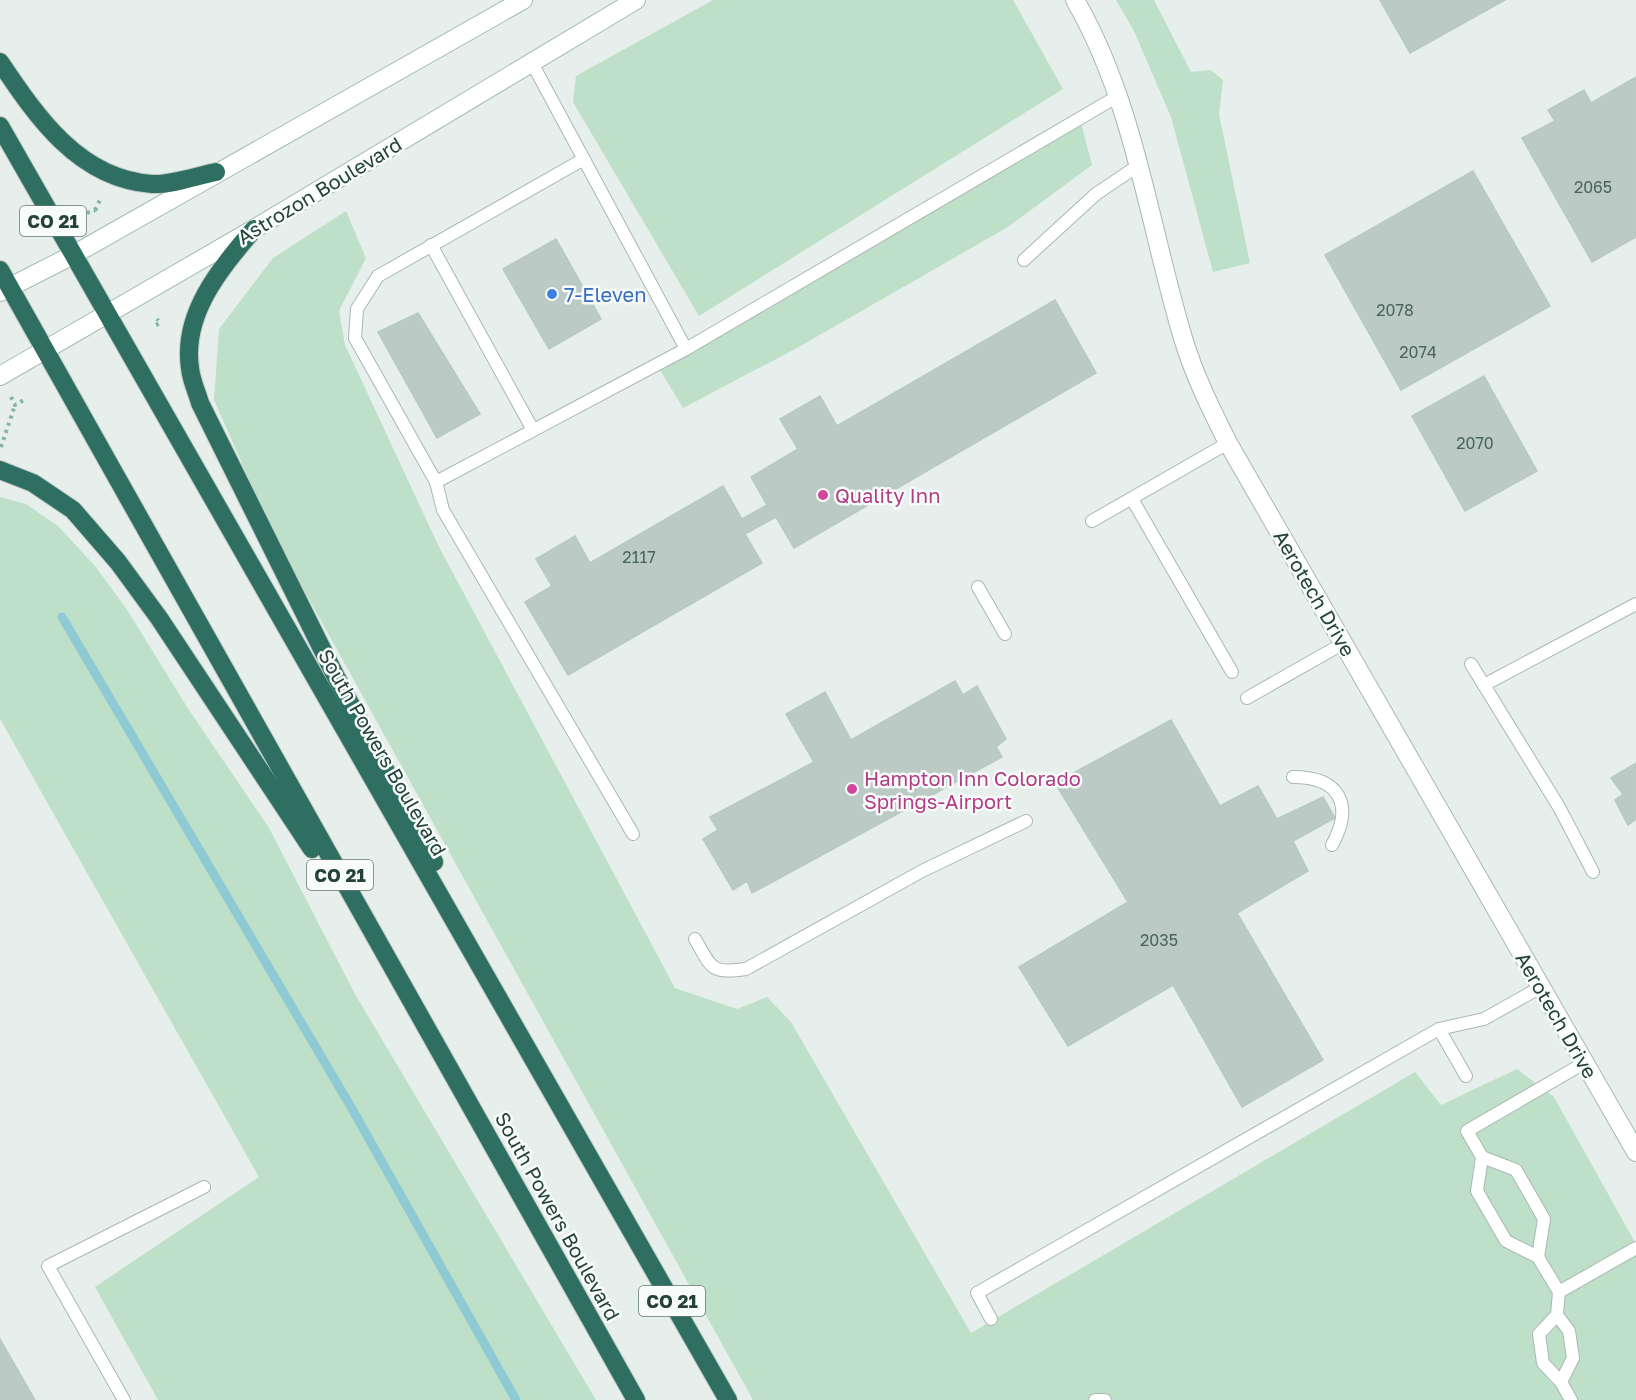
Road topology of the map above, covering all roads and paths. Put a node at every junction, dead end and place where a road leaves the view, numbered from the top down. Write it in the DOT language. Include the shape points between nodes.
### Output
graph roads {
  1 [pos="523,0"];
  2 [pos="636,0"];
  3 [pos="1075,0"];
  4 [pos="0,62"];
  5 [pos="532,63"];
  6 [pos="1118,96"];
  7 [pos="0,126"];
  8 [pos="584,159"];
  9 [pos="1139,165"];
  10 [pos="216,172"];
  11 [pos="100,200"];
  12 [pos="95,210"];
  13 [pos="254,229"];
  14 [pos="431,245"];
  15 [pos="73,255"];
  16 [pos="1024,260"];
  17 [pos="0,270"];
  18 [pos="5,289"];
  19 [pos="108,315"];
  20 [pos="157,319"];
  21 [pos="156,325"];
  22 [pos="686,349"];
  23 [pos="44,350"];
  24 [pos="0,376"];
  25 [pos="10,397"];
  26 [pos="24,400"];
  27 [pos="15,405"];
  28 [pos="533,430"];
  29 [pos="1228,443"];
  30 [pos="0,452"];
  31 [pos="0,470"];
  32 [pos="436,482"];
  33 [pos="1132,499"];
  34 [pos="1092,522"];
  35 [pos="978,587"];
  36 [pos="1636,604"];
  37 [pos="1005,634"];
  38 [pos="1344,643"];
  39 [pos="1471,664"];
  40 [pos="1232,672"];
  41 [pos="1484,685"];
  42 [pos="1247,698"];
  43 [pos="1293,777"];
  44 [pos="1026,820"];
  45 [pos="633,834"];
  46 [pos="1332,845"];
  47 [pos="1593,872"];
  48 [pos="695,939"];
  49 [pos="1541,987"];
  50 [pos="404,988"];
  51 [pos="1439,1029"];
  52 [pos="1584,1063"];
  53 [pos="1466,1076"];
  54 [pos="1636,1152"];
  55 [pos="1482,1157"];
  56 [pos="204,1187"];
  57 [pos="616,1203"];
  58 [pos="1636,1248"];
  59 [pos="1538,1257"];
  60 [pos="1559,1292"];
  61 [pos="1557,1315"];
  62 [pos="991,1319"];
  63 [pos="1561,1382"];
  64 [pos="124,1400"];
  65 [pos="636,1400"];
  66 [pos="728,1400"];
  67 [pos="1095,1400"];
  68 [pos="1105,1400"];
  69 [pos="1571,1400"];
  1 -- 10 [label="main road"];
  2 -- 5 [label="main road, Astrozon Boulevard"];
  3 -- 6 [label="main road, Aerotech Drive" via="1091,27"];
  4 -- 10 [label="highway" via="45,126 80,158 114,175 153,184"];
  5 -- 8 [label="lane"];
  5 -- 13 [label="main road, Astrozon Boulevard"];
  6 -- 9 [label="main road, Aerotech Drive"];
  6 -- 22 [label="lane"];
  7 -- 15 [label="highway, South Powers Boulevard / CO 21"];
  8 -- 14 [label="lane"];
  8 -- 22 [label="lane"];
  9 -- 16 [label="lane" via="1096,194"];
  9 -- 29 [label="main road, Aerotech Drive" via="1183,339 1199,384"];
  10 -- 15 [label="main road"];
  11 -- 12 [label="path"];
  13 -- 19 [label="main road, Astrozon Boulevard"];
  13 -- 57 [label="highway" via="221,268 200,304 193,328 190,368 200,404 335,675"];
  14 -- 28 [label="lane"];
  14 -- 32 [label="lane" via="378,276 357,309 356,338"];
  15 -- 18 [label="main road"];
  15 -- 19 [label="highway, South Powers Boulevard / CO 21"];
  17 -- 18 [label="highway, South Powers Boulevard / CO 21"];
  18 -- 23 [label="highway, South Powers Boulevard / CO 21"];
  19 -- 23 [label="main road, Astrozon Boulevard"];
  19 -- 57 [label="highway, South Powers Boulevard / CO 21"];
  20 -- 21 [label="path"];
  22 -- 28 [label="lane"];
  23 -- 24 [label="main road, Astrozon Boulevard"];
  23 -- 50 [label="highway, South Powers Boulevard / CO 21"];
  25 -- 27 [label="path"];
  26 -- 27 [label="path"];
  27 -- 30 [label="path"];
  28 -- 32 [label="lane"];
  29 -- 33 [label="lane"];
  29 -- 38 [label="main road, Aerotech Drive"];
  31 -- 50 [label="highway" via="33,483 73,510 118,562"];
  32 -- 45 [label="lane" via="443,510"];
  33 -- 34 [label="lane"];
  33 -- 40 [label="lane"];
  35 -- 37 [label="lane"];
  36 -- 41 [label="lane"];
  38 -- 42 [label="lane"];
  38 -- 49 [label="main road, Aerotech Drive"];
  39 -- 41 [label="lane"];
  41 -- 47 [label="lane"];
  43 -- 46 [label="lane" via="1311,777 1326,783 1342,801 1343,825"];
  44 -- 48 [label="lane" via="922,871 746,969 723,973 711,966"];
  49 -- 51 [label="lane" via="1484,1019"];
  49 -- 52 [label="main road, Aerotech Drive"];
  50 -- 65 [label="highway, South Powers Boulevard / CO 21"];
  51 -- 53 [label="lane"];
  51 -- 62 [label="lane" via="977,1293"];
  52 -- 54 [label="main road, Aerotech Drive"];
  52 -- 55 [label="lane" via="1467,1131"];
  55 -- 59 [label="lane" via="1477,1191 1506,1241"];
  55 -- 59 [label="lane" via="1516,1170 1544,1219"];
  56 -- 64 [label="lane" via="48,1266"];
  57 -- 66 [label="highway, South Powers Boulevard / CO 21"];
  58 -- 60 [label="lane"];
  59 -- 60 [label="lane"];
  60 -- 61 [label="lane"];
  61 -- 63 [label="lane" via="1569,1331 1573,1358"];
  61 -- 63 [label="lane" via="1539,1334 1543,1364"];
  63 -- 69 [label="lane"];
  67 -- 68 [label="lane"];
}
